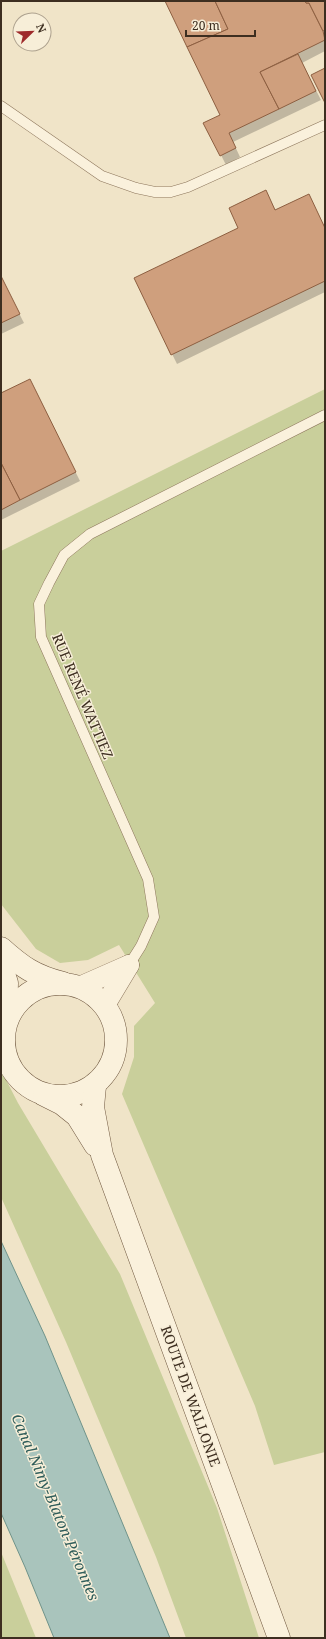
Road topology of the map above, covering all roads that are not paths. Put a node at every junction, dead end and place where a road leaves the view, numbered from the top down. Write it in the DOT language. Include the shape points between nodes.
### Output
graph roads {
  1 [pos="1,106"];
  2 [pos="325,125"];
  3 [pos="325,415"];
  4 [pos="1,948"];
  5 [pos="1,964"];
  6 [pos="128,965"];
  7 [pos="72,985"];
  8 [pos="105,1005"];
  9 [pos="6,1024"];
  10 [pos="95,1086"];
  11 [pos="43,1094"];
  12 [pos="102,1155"];
  13 [pos="279,1638"];
  1 -- 2 [label="lane" via="102,176 155,192 171,192 188,187"];
  3 -- 6 [label="lane, RUE RENÉ WATTIEZ" via="90,534 64,555 39,604 40,636 148,878 154,916 141,946"];
  4 -- 7 [label="main road" via="28,970 44,978"];
  5 -- 9 [label="main road" via="7,983"];
  6 -- 7 [label="street"];
  6 -- 8 [label="street"];
  7 -- 8 [label="main road" via="93,994"];
  7 -- 9 [label="main road" via="49,985 34,990 12,1010"];
  8 -- 10 [label="main road" via="113,1020 117,1038 115,1056 107,1072"];
  9 -- 11 [label="main road" via="6,1056 14,1073 27,1086"];
  10 -- 11 [label="main road" via="79,1094 61,1097"];
  10 -- 12 [label="main road" via="93,1107"];
  11 -- 12 [label="main road" via="77,1116"];
  12 -- 13 [label="main road, ROUTE DE WALLONIE"];
}
